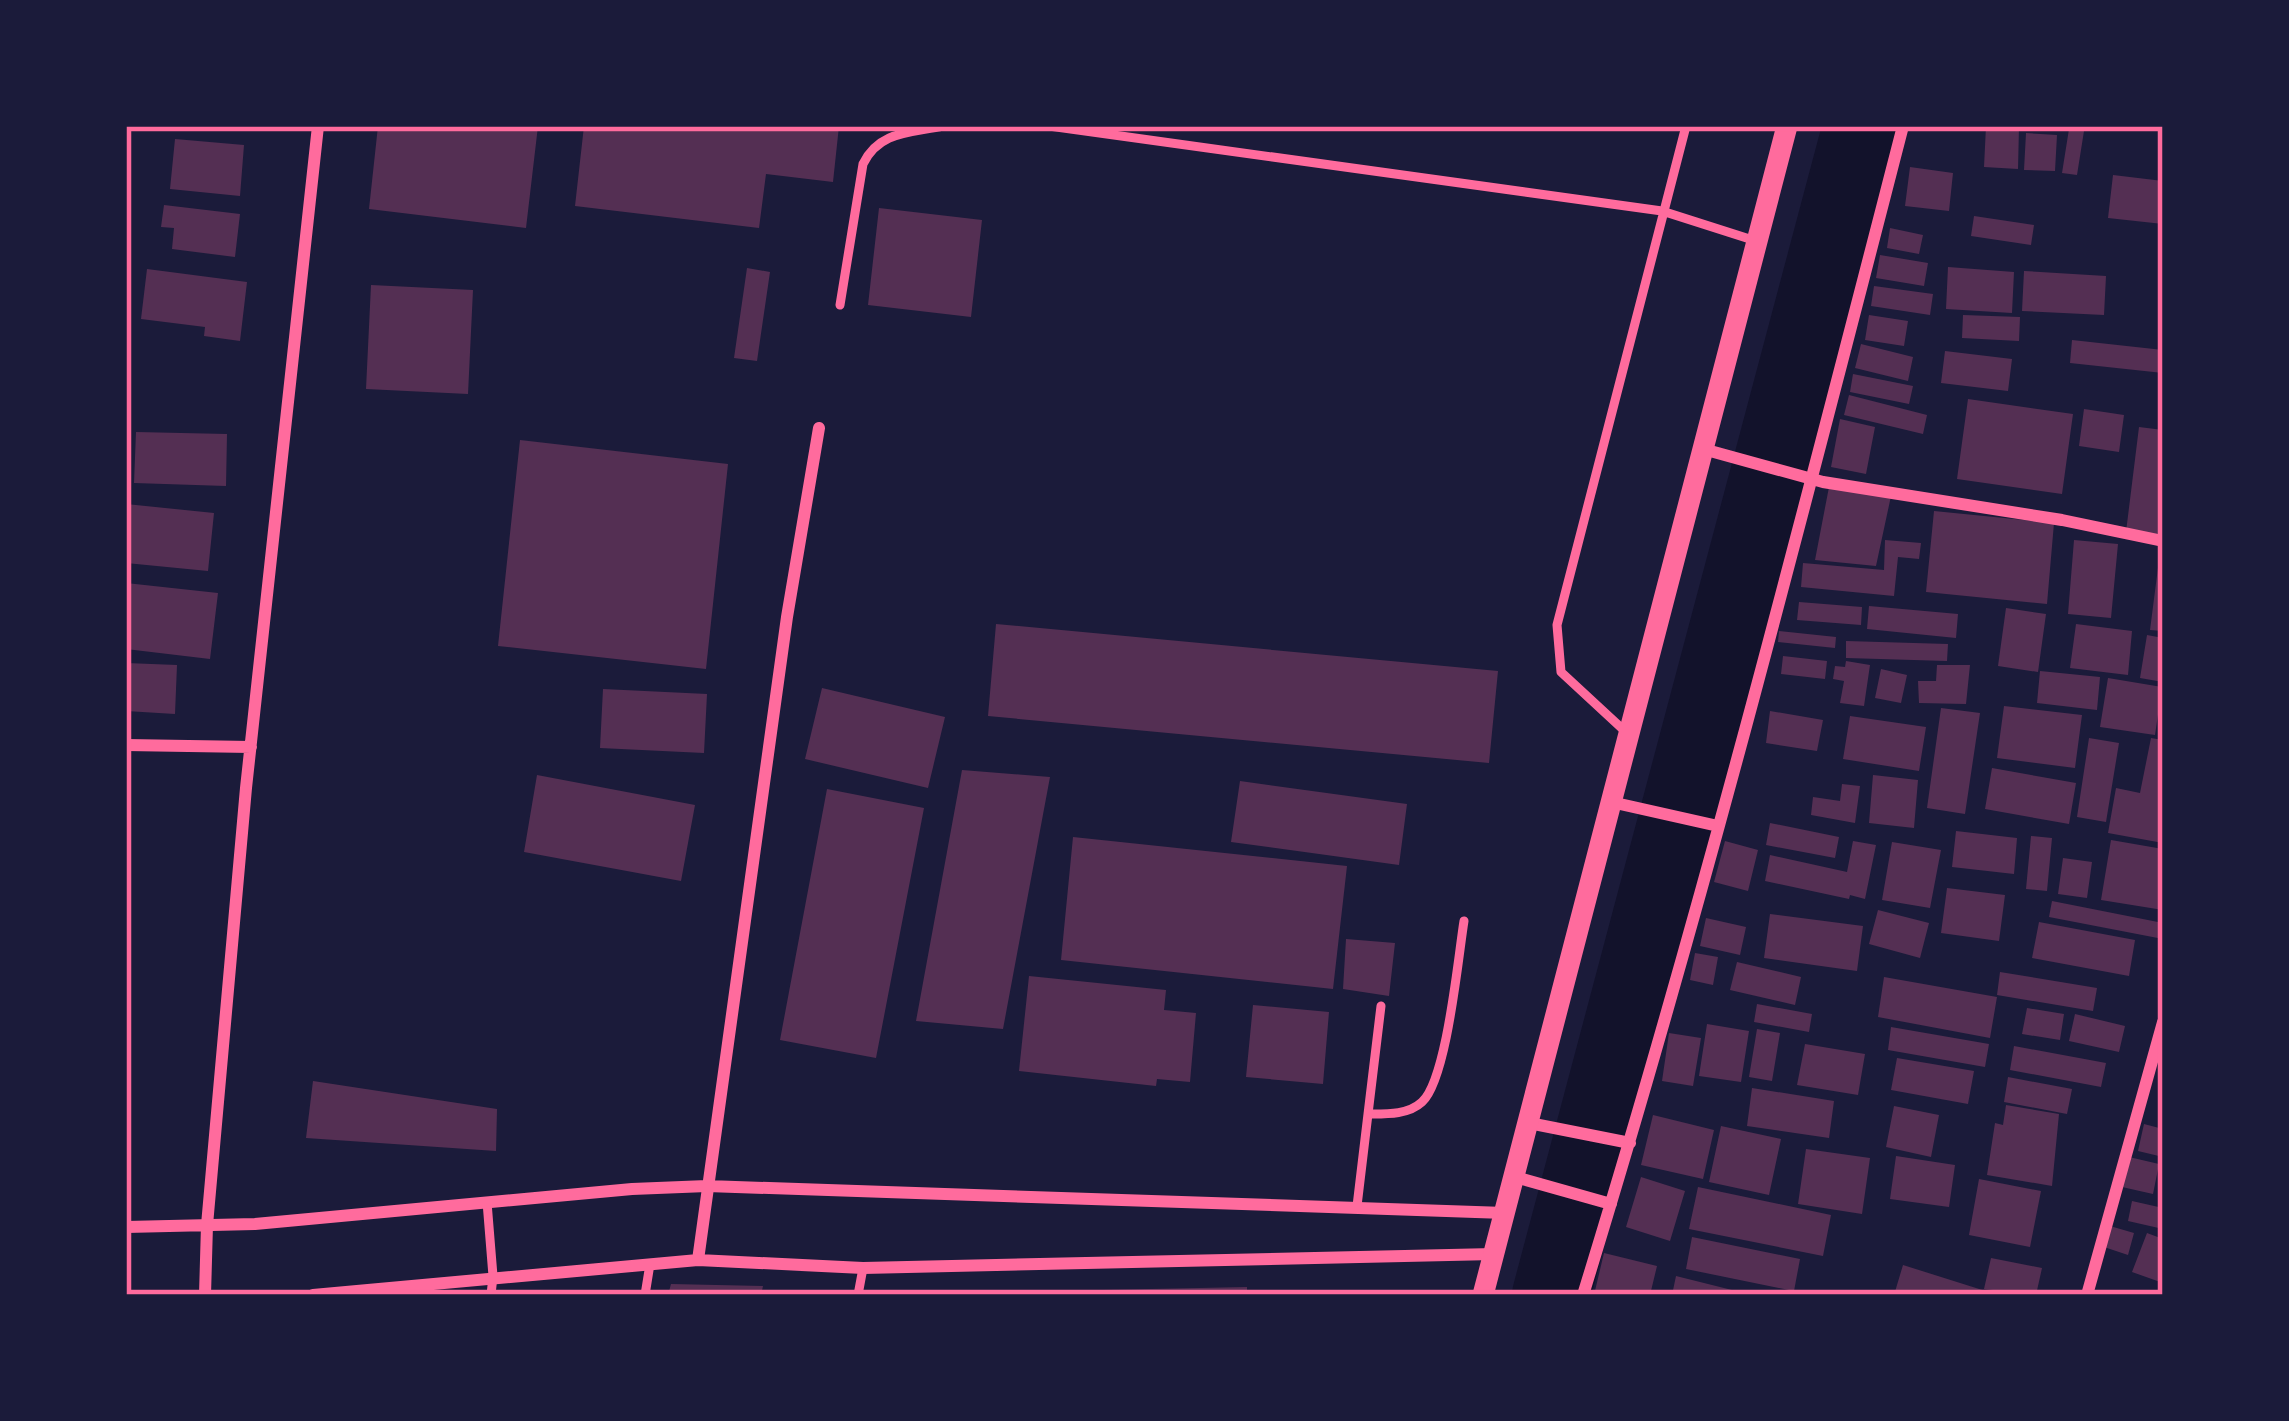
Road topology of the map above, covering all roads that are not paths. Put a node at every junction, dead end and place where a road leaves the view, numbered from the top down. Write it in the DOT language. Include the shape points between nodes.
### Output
graph roads {
  1 [pos="318,126"];
  2 [pos="943,126"];
  3 [pos="1049,126"];
  4 [pos="1686,126"];
  5 [pos="1787,126"];
  6 [pos="1904,126"];
  7 [pos="1662,211"];
  8 [pos="1756,241"];
  9 [pos="840,305"];
  10 [pos="819,428"];
  11 [pos="1702,448"];
  12 [pos="1803,477"];
  13 [pos="2163,541"];
  14 [pos="1629,735"];
  15 [pos="126,746"];
  16 [pos="251,747"];
  17 [pos="1611,802"];
  18 [pos="1718,826"];
  19 [pos="1464,921"];
  20 [pos="1381,1006"];
  21 [pos="2163,1022"];
  22 [pos="1368,1114"];
  23 [pos="1529,1123"];
  24 [pos="1630,1143"];
  25 [pos="1515,1177"];
  26 [pos="706,1186"];
  27 [pos="487,1202"];
  28 [pos="1612,1204"];
  29 [pos="1357,1206"];
  30 [pos="1505,1213"];
  31 [pos="207,1225"];
  32 [pos="126,1227"];
  33 [pos="1494,1254"];
  34 [pos="698,1260"];
  35 [pos="650,1264"];
  36 [pos="863,1268"];
  37 [pos="493,1276"];
  38 [pos="205,1295"];
  39 [pos="313,1295"];
  40 [pos="491,1295"];
  41 [pos="645,1295"];
  42 [pos="858,1295"];
  43 [pos="1483,1295"];
  44 [pos="1583,1295"];
  45 [pos="2087,1295"];
  1 -- 16 [label="street"];
  2 -- 9 [label="lane" via="871,148"];
  3 -- 7 [label="lane"];
  4 -- 7 [label="lane"];
  5 -- 8 [label="street"];
  6 -- 12 [label="street"];
  7 -- 8 [label="lane"];
  7 -- 14 [label="lane" via="1557,626 1561,672"];
  8 -- 11 [label="street"];
  10 -- 26 [label="street"];
  11 -- 12 [label="street"];
  11 -- 14 [label="street"];
  12 -- 13 [label="street"];
  12 -- 18 [label="street"];
  14 -- 17 [label="street"];
  15 -- 16 [label="street"];
  16 -- 31 [label="street"];
  17 -- 18 [label="street"];
  17 -- 23 [label="street"];
  18 -- 24 [label="street"];
  19 -- 22 [label="lane" via="1438,1077 1412,1108"];
  20 -- 22 [label="lane"];
  21 -- 45 [label="street"];
  22 -- 29 [label="lane"];
  23 -- 24 [label="street"];
  23 -- 25 [label="street"];
  24 -- 28 [label="street"];
  25 -- 28 [label="street"];
  25 -- 30 [label="street"];
  26 -- 27 [label="street"];
  26 -- 29 [label="street"];
  26 -- 34 [label="street"];
  27 -- 31 [label="street"];
  27 -- 37 [label="lane"];
  28 -- 44 [label="street"];
  29 -- 30 [label="street"];
  30 -- 33 [label="street"];
  31 -- 32 [label="street"];
  31 -- 38 [label="street"];
  33 -- 36 [label="street"];
  33 -- 43 [label="street"];
  34 -- 35 [label="street"];
  34 -- 36 [label="street"];
  35 -- 37 [label="street"];
  35 -- 41 [label="lane"];
  36 -- 42 [label="lane"];
  37 -- 39 [label="street"];
  37 -- 40 [label="lane"];
}
